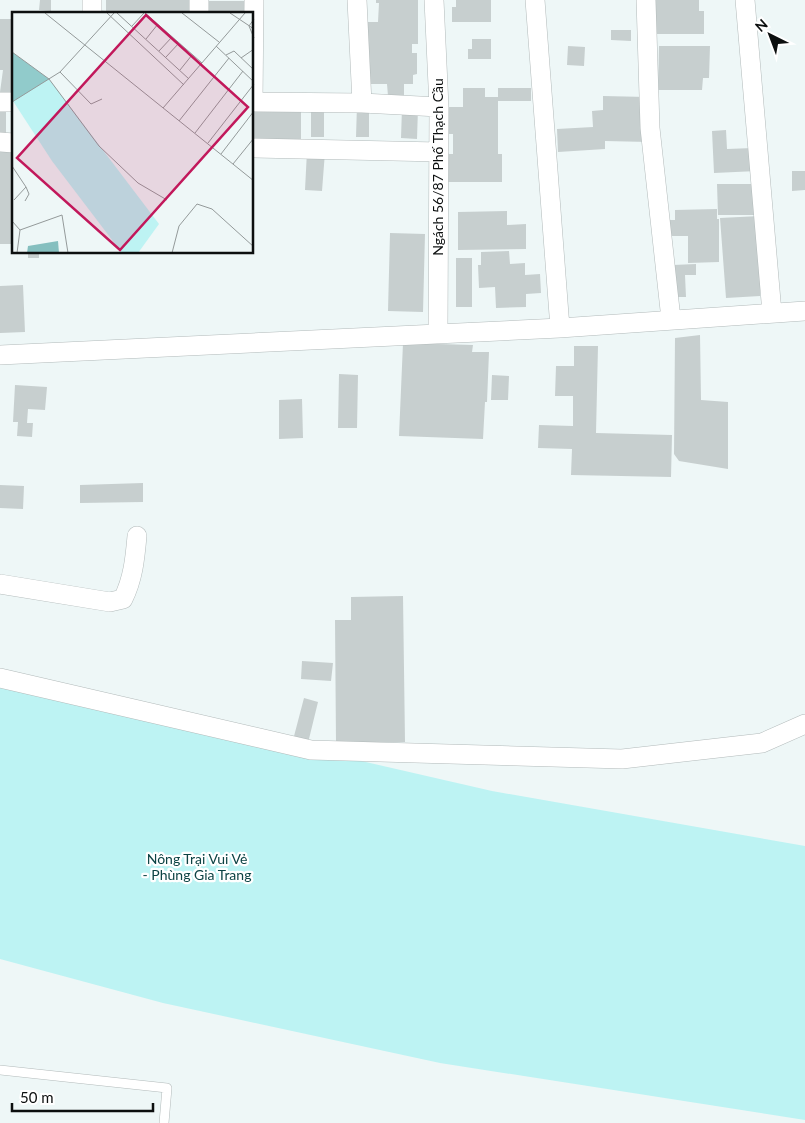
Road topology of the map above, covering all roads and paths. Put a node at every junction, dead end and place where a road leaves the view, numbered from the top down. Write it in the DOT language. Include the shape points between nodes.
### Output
graph roads {
  1 [pos="357,0"];
  2 [pos="434,0"];
  3 [pos="535,0"];
  4 [pos="646,0"];
  5 [pos="745,0"];
  6 [pos="254,102"];
  7 [pos="362,104"];
  8 [pos="439,107"];
  9 [pos="254,148"];
  10 [pos="439,152"];
  11 [pos="805,311"];
  12 [pos="772,313"];
  13 [pos="671,319"];
  14 [pos="560,328"];
  15 [pos="438,334"];
  16 [pos="0,355"];
  17 [pos="137,536"];
  18 [pos="0,584"];
  19 [pos="0,678"];
  20 [pos="805,724"];
  21 [pos="0,1070"];
  22 [pos="164,1123"];
  1 -- 7 [label="street"];
  2 -- 8 [label="street, Ngách 56/87 Phố Thạch Cầu"];
  3 -- 14 [label="street"];
  4 -- 13 [label="street" via="650,128"];
  5 -- 12 [label="street"];
  6 -- 7 [label="street"];
  7 -- 8 [label="street"];
  8 -- 10 [label="street, Ngách 56/87 Phố Thạch Cầu"];
  9 -- 10 [label="street"];
  10 -- 15 [label="street, Ngách 56/87 Phố Thạch Cầu"];
  11 -- 12 [label="street"];
  12 -- 13 [label="street"];
  13 -- 14 [label="street"];
  14 -- 15 [label="street"];
  15 -- 16 [label="street"];
  17 -- 18 [label="street" via="133,572 123,599 110,602"];
  19 -- 20 [label="street" via="311,750 622,759 762,743"];
  21 -- 22 [label="lane" via="167,1088"];
}
